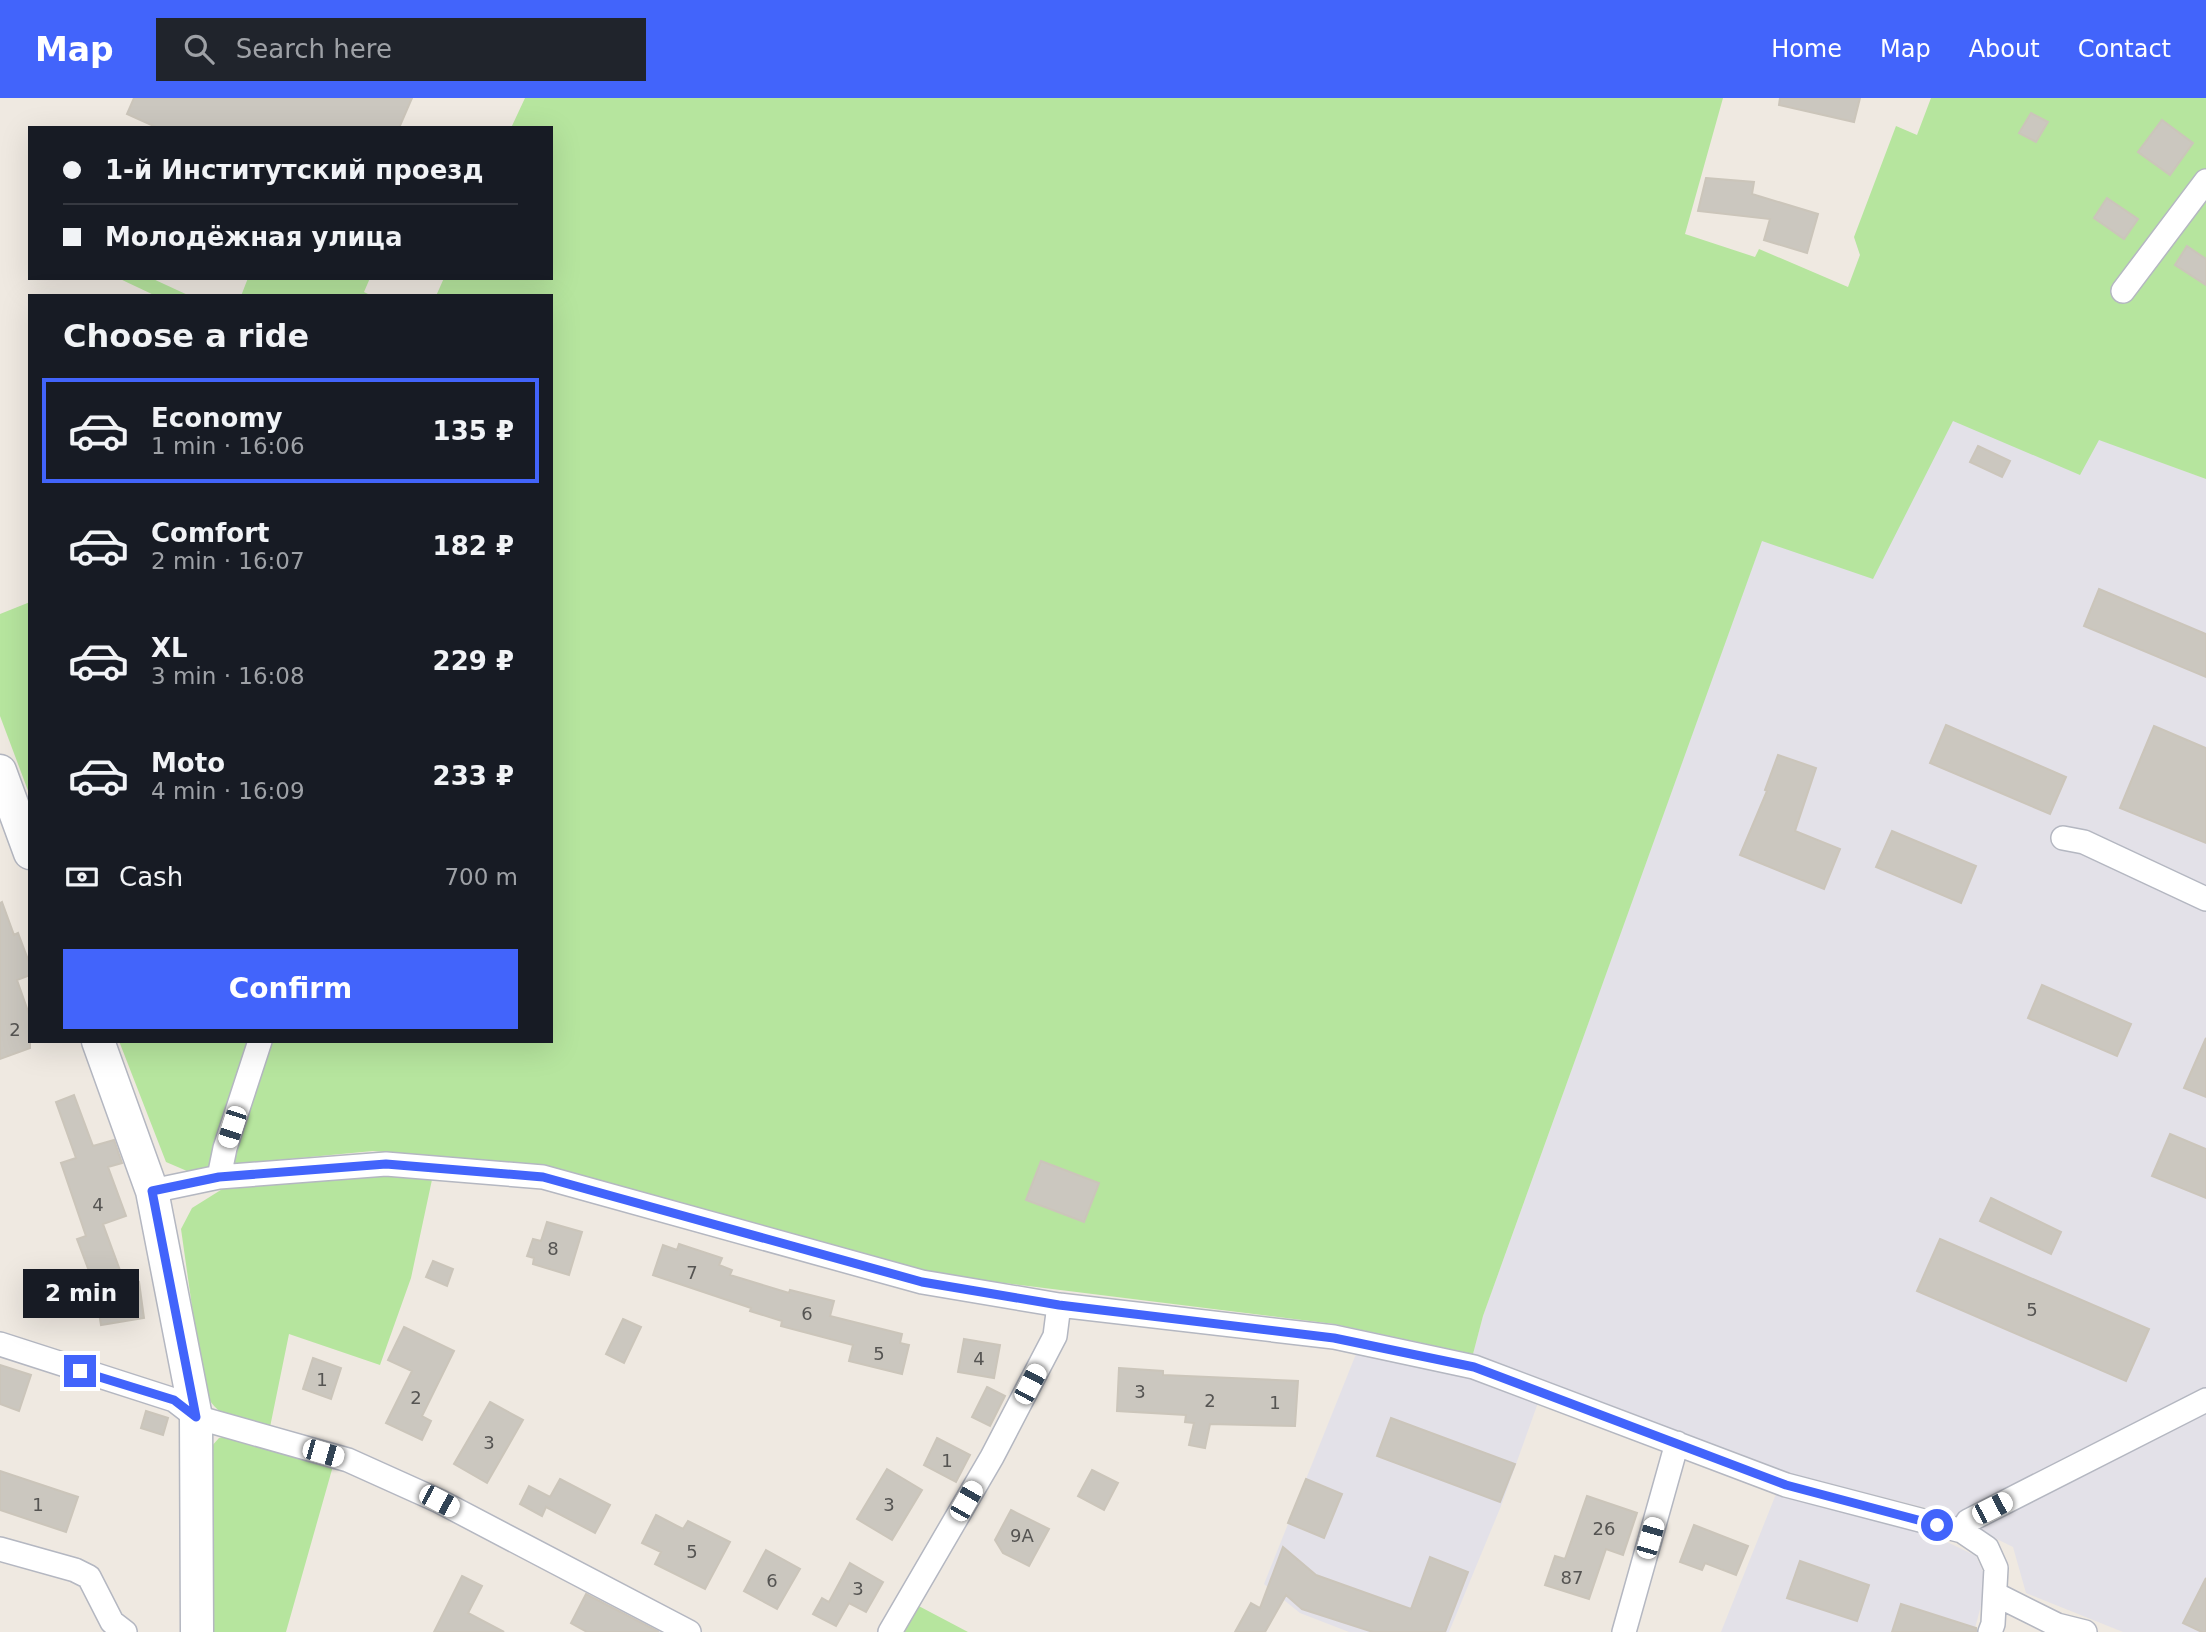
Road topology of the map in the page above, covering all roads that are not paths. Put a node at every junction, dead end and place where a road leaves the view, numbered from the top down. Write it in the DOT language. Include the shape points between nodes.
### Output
graph roads {
  1 [pos="2206,181"];
  2 [pos="2123,290"];
  3 [pos="0,771"];
  4 [pos="2063,838"];
  5 [pos="28,848"];
  6 [pos="2206,899"];
  7 [pos="99,1043"];
  8 [pos="259,1043"];
  9 [pos="219,1177"];
  10 [pos="152,1191"];
  11 [pos="1059,1305"];
  12 [pos="0,1344"];
  13 [pos="2206,1400"];
  14 [pos="196,1417"];
  15 [pos="1677,1443"];
  16 [pos="1962,1531"];
  17 [pos="0,1549"];
  18 [pos="1995,1594"];
  19 [pos="124,1632"];
  20 [pos="197,1632"];
  21 [pos="690,1632"];
  22 [pos="890,1632"];
  23 [pos="1624,1632"];
  24 [pos="1990,1632"];
  25 [pos="2085,1632"];
  1 -- 2 [label="street"];
  3 -- 5 [label="street"];
  4 -- 6 [label="street" via="2084,842"];
  7 -- 10 [label="street"];
  8 -- 9 [label="street"];
  9 -- 10 [label="street"];
  9 -- 11 [label="street" via="386,1164 543,1177 922,1282"];
  10 -- 14 [label="street"];
  11 -- 15 [label="street" via="1334,1338 1474,1367"];
  11 -- 22 [label="street" via="1055,1336 992,1457"];
  12 -- 14 [label="street" via="174,1400"];
  13 -- 16 [label="street" via="1968,1521"];
  14 -- 20 [label="street"];
  14 -- 21 [label="street" via="348,1460 439,1501"];
  15 -- 16 [label="street" via="1786,1485"];
  15 -- 23 [label="street"];
  16 -- 18 [label="street" via="1987,1548 1996,1568"];
  17 -- 19 [label="street" via="89,1577 112,1622"];
  18 -- 24 [label="street"];
  18 -- 25 [label="street" via="2057,1625"];
}
